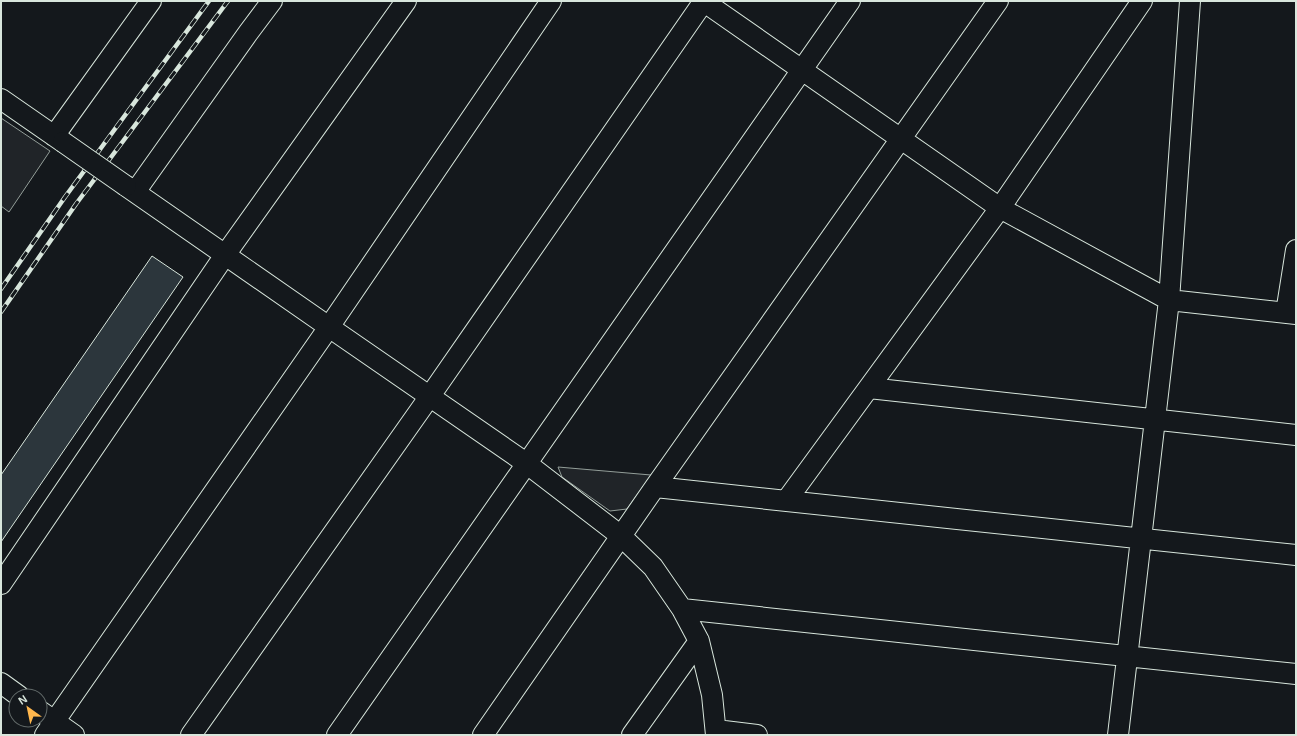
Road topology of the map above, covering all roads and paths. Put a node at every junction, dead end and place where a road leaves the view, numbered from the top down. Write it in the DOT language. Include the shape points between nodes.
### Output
graph roads {
  1 [pos="151,1"];
  2 [pos="272,1"];
  3 [pos="406,1"];
  4 [pos="552,1"];
  5 [pos="704,1"];
  6 [pos="850,1"];
  7 [pos="998,1"];
  8 [pos="1142,1"];
  9 [pos="1190,1"];
  10 [pos="802,70"];
  11 [pos="1,99"];
  12 [pos="59,139"];
  13 [pos="901,140"];
  14 [pos="131,189"];
  15 [pos="1000,208"];
  16 [pos="1296,250"];
  17 [pos="225,255"];
  18 [pos="1169,300"];
  19 [pos="1291,313"];
  20 [pos="329,327"];
  21 [pos="869,388"];
  22 [pos="430,396"];
  23 [pos="1154,419"];
  24 [pos="1296,435"];
  25 [pos="526,463"];
  26 [pos="655,487"];
  27 [pos="786,501"];
  28 [pos="620,536"];
  29 [pos="1140,538"];
  30 [pos="1296,555"];
  31 [pos="1,584"];
  32 [pos="682,609"];
  33 [pos="698,641"];
  34 [pos="1127,656"];
  35 [pos="1296,674"];
  36 [pos="48,719"];
  37 [pos="48,723"];
  38 [pos="716,733"];
  39 [pos="74,735"];
  40 [pos="191,735"];
  41 [pos="337,735"];
  42 [pos="483,735"];
  43 [pos="632,735"];
  44 [pos="757,735"];
  45 [pos="1118,735"];
  1 -- 12 [label="street"];
  2 -- 14 [label="street"];
  3 -- 17 [label="street"];
  4 -- 20 [label="street"];
  5 -- 10 [label="street"];
  5 -- 22 [label="street"];
  6 -- 10 [label="street"];
  7 -- 13 [label="street"];
  8 -- 15 [label="street"];
  9 -- 18 [label="street"];
  10 -- 13 [label="street"];
  10 -- 25 [label="street"];
  11 -- 12 [label="street"];
  12 -- 14 [label="street, bridge"];
  13 -- 15 [label="street"];
  13 -- 26 [label="street"];
  14 -- 17 [label="street"];
  15 -- 18 [label="street"];
  15 -- 21 [label="street"];
  16 -- 19 [label="street"];
  17 -- 20 [label="street"];
  17 -- 31 [label="street"];
  18 -- 19 [label="street"];
  18 -- 23 [label="street"];
  20 -- 22 [label="street"];
  20 -- 36 [label="street"];
  21 -- 23 [label="street"];
  21 -- 27 [label="street"];
  22 -- 25 [label="street"];
  22 -- 40 [label="street"];
  23 -- 24 [label="street"];
  23 -- 29 [label="street"];
  25 -- 28 [label="street"];
  25 -- 41 [label="street"];
  26 -- 27 [label="street"];
  26 -- 28 [label="street"];
  27 -- 29 [label="street"];
  28 -- 32 [label="street" via="653,567"];
  28 -- 42 [label="street"];
  29 -- 30 [label="street"];
  29 -- 34 [label="street"];
  32 -- 33 [label="street"];
  32 -- 34 [label="street"];
  33 -- 38 [label="street" via="712,695"];
  33 -- 43 [label="street"];
  34 -- 35 [label="street"];
  34 -- 45 [label="street"];
  37 -- 39 [label="street"];
  38 -- 44 [label="street"];
}
